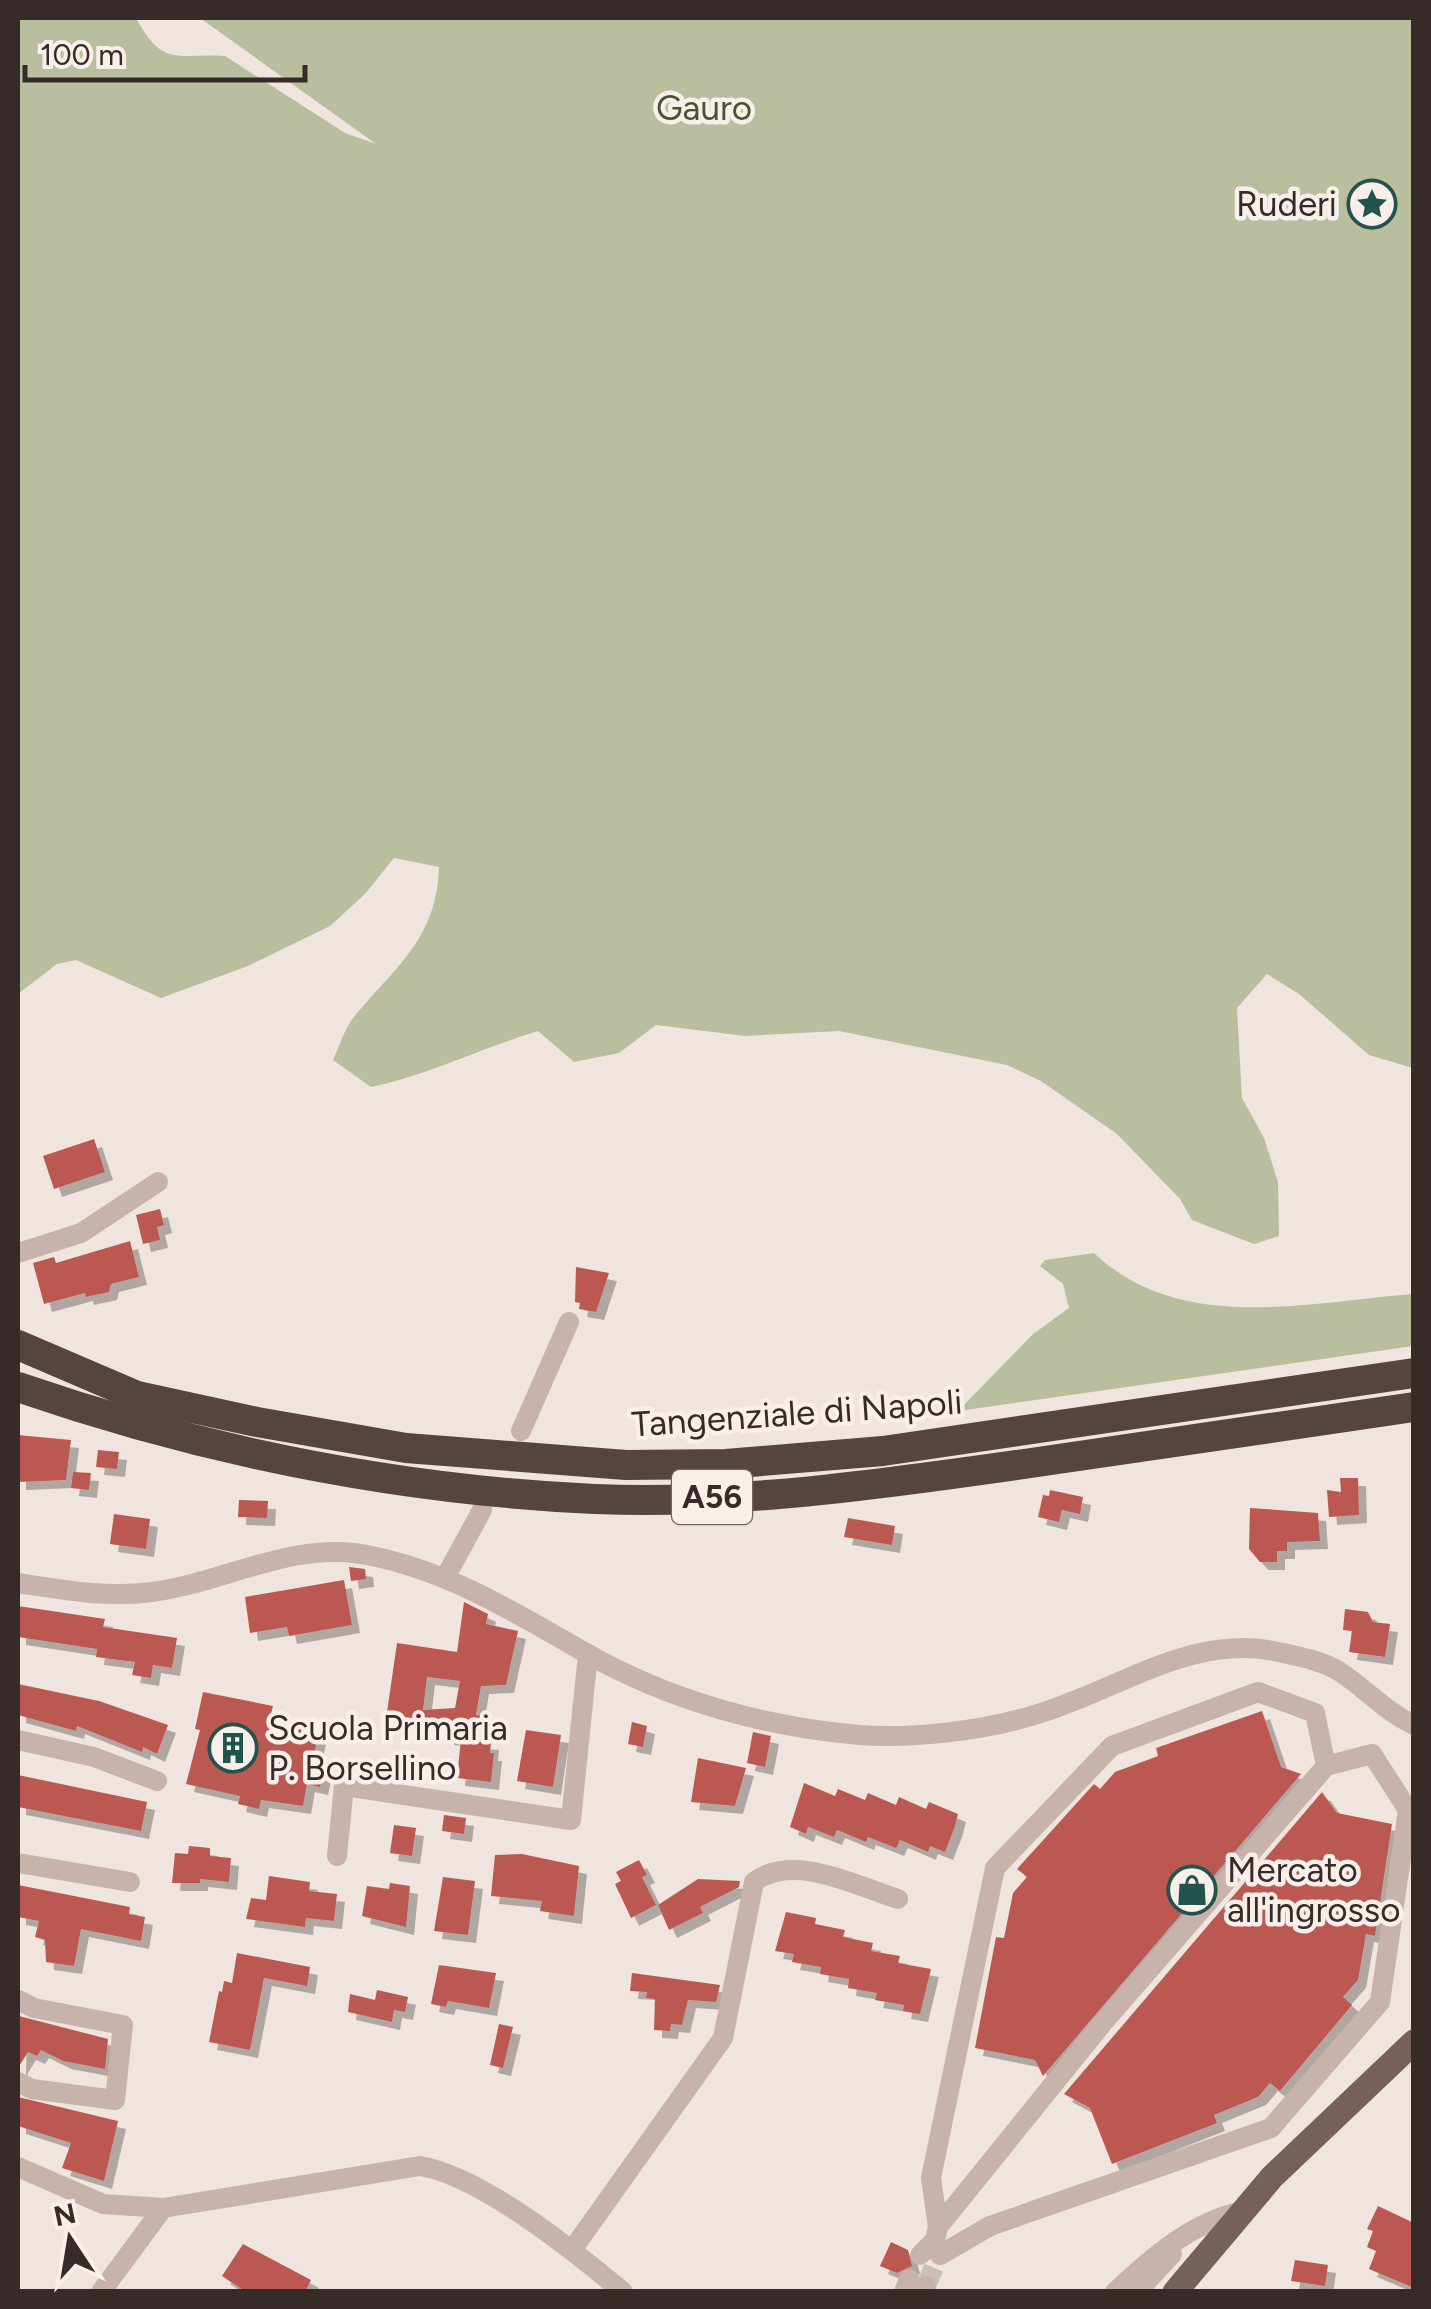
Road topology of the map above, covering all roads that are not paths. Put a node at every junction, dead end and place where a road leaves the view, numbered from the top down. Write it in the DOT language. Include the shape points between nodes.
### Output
graph roads {
  1 [pos="158,1182"];
  2 [pos="18,1252"];
  3 [pos="570,1322"];
  4 [pos="18,1345"];
  5 [pos="1414,1373"];
  6 [pos="18,1387"];
  7 [pos="1414,1408"];
  8 [pos="521,1431"];
  9 [pos="482,1510"];
  10 [pos="446,1576"];
  11 [pos="18,1583"];
  12 [pos="588,1654"];
  13 [pos="1414,1725"];
  14 [pos="18,1740"];
  15 [pos="1326,1766"];
  16 [pos="157,1780"];
  17 [pos="337,1856"];
  18 [pos="18,1863"];
  19 [pos="130,1882"];
  20 [pos="898,1899"];
  21 [pos="18,2000"];
  22 [pos="1414,2042"];
  23 [pos="18,2082"];
  24 [pos="18,2167"];
  25 [pos="163,2208"];
  26 [pos="1238,2212"];
  27 [pos="1177,2243"];
  28 [pos="934,2248"];
  29 [pos="572,2250"];
  30 [pos="101,2292"];
  31 [pos="622,2292"];
  32 [pos="1115,2292"];
  33 [pos="1137,2292"];
  34 [pos="1175,2292"];
  1 -- 2 [label="street" via="80,1232"];
  3 -- 8 [label="street"];
  4 -- 5 [label="highway, Tangenziale di Napoli / A56" via="137,1396 257,1422 406,1448 626,1465 882,1451"];
  6 -- 7 [label="highway, Tangenziale di Napoli / A56" via="250,1454 401,1480 597,1499 884,1484"];
  9 -- 10 [label="street"];
  10 -- 11 [label="street" via="364,1554 315,1552 156,1592 100,1596"];
  10 -- 12 [label="street"];
  12 -- 13 [label="street" via="766,1724 864,1735 1031,1716 1186,1655 1236,1647 1338,1670"];
  12 -- 17 [label="street" via="571,1820 344,1786"];
  14 -- 16 [label="street"];
  15 -- 28 [label="street" via="1102,2024"];
  15 -- 28 [label="street" via="1316,1713 1258,1692 1112,1746 995,1868 931,2178"];
  15 -- 28 [label="street" via="1372,1754 1408,1810 1380,2002 1271,2128"];
  18 -- 19 [label="street"];
  20 -- 29 [label="street" via="807,1870 769,1870 754,1882 723,2038"];
  21 -- 23 [label="street" via="124,2024 115,2100 32,2090"];
  22 -- 26 [label="main road"];
  24 -- 25 [label="street" via="103,2204"];
  25 -- 29 [label="street" via="420,2166 444,2170"];
  25 -- 30 [label="street"];
  26 -- 27 [label="street" via="1210,2218"];
  26 -- 34 [label="main road"];
  27 -- 32 [label="street"];
  27 -- 33 [label="street"];
  29 -- 31 [label="street"];
}
